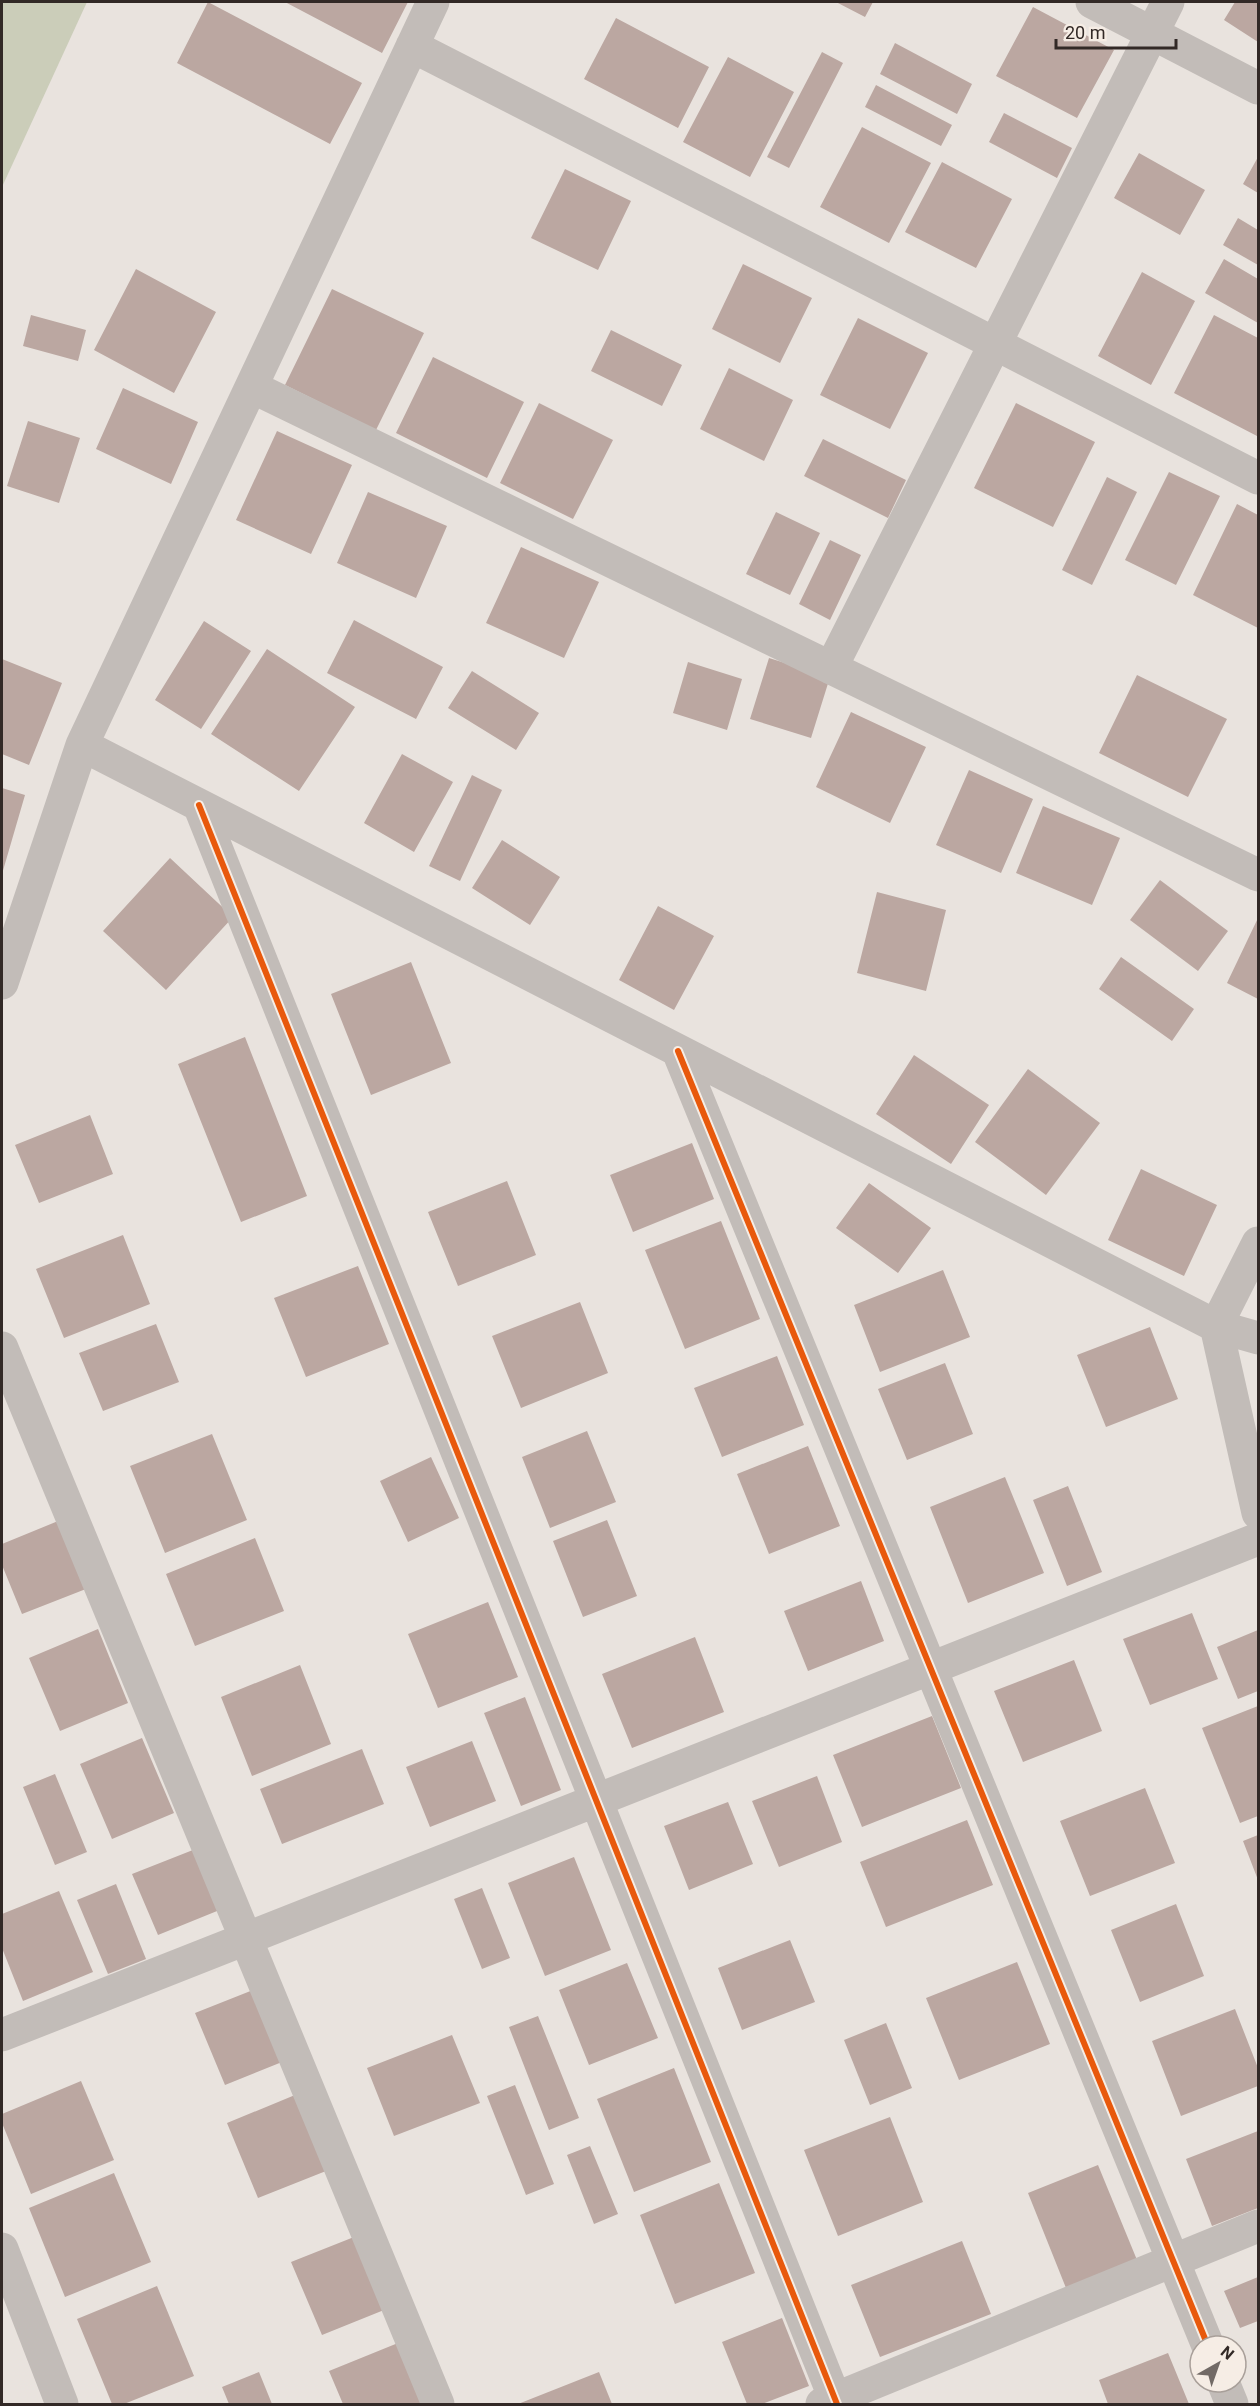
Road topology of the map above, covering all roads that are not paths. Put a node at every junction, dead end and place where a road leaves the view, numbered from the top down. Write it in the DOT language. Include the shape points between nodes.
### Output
graph roads {
  1 [pos="433,2"];
  2 [pos="1092,2"];
  3 [pos="1168,2"];
  4 [pos="1152,33"];
  5 [pos="412,46"];
  6 [pos="1258,88"];
  7 [pos="995,343"];
  8 [pos="252,387"];
  9 [pos="1258,478"];
  10 [pos="831,668"];
  11 [pos="82,745"];
  12 [pos="199,805"];
  13 [pos="1258,875"];
  14 [pos="2,982"];
  15 [pos="678,1051"];
  16 [pos="1258,1243"];
  17 [pos="1216,1326"];
  18 [pos="1258,1338"];
  19 [pos="2,1348"];
  20 [pos="1258,1513"];
  21 [pos="1258,1539"];
  22 [pos="931,1668"];
  23 [pos="596,1801"];
  24 [pos="246,1939"];
  25 [pos="2,2035"];
  26 [pos="1258,2226"];
  27 [pos="2,2249"];
  28 [pos="1173,2261"];
  29 [pos="1203,2334"];
  30 [pos="831,2403"];
  31 [pos="62,2404"];
  32 [pos="438,2404"];
  1 -- 5 [label="street"];
  2 -- 4 [label="street"];
  3 -- 4 [label="street"];
  4 -- 6 [label="street"];
  4 -- 7 [label="street"];
  5 -- 7 [label="street"];
  5 -- 8 [label="street"];
  7 -- 9 [label="street"];
  7 -- 10 [label="street"];
  8 -- 10 [label="street"];
  8 -- 11 [label="street"];
  10 -- 13 [label="street"];
  11 -- 12 [label="street"];
  11 -- 14 [label="street"];
  12 -- 15 [label="street"];
  12 -- 23 [label="street"];
  15 -- 17 [label="street"];
  15 -- 22 [label="street"];
  16 -- 17 [label="street"];
  17 -- 18 [label="street"];
  17 -- 20 [label="street"];
  19 -- 24 [label="street"];
  21 -- 22 [label="street"];
  22 -- 23 [label="street"];
  22 -- 28 [label="street"];
  23 -- 24 [label="street"];
  23 -- 30 [label="street"];
  24 -- 25 [label="street"];
  24 -- 32 [label="street"];
  26 -- 28 [label="street"];
  27 -- 31 [label="street"];
  28 -- 29 [label="street"];
  28 -- 30 [label="street"];
}
